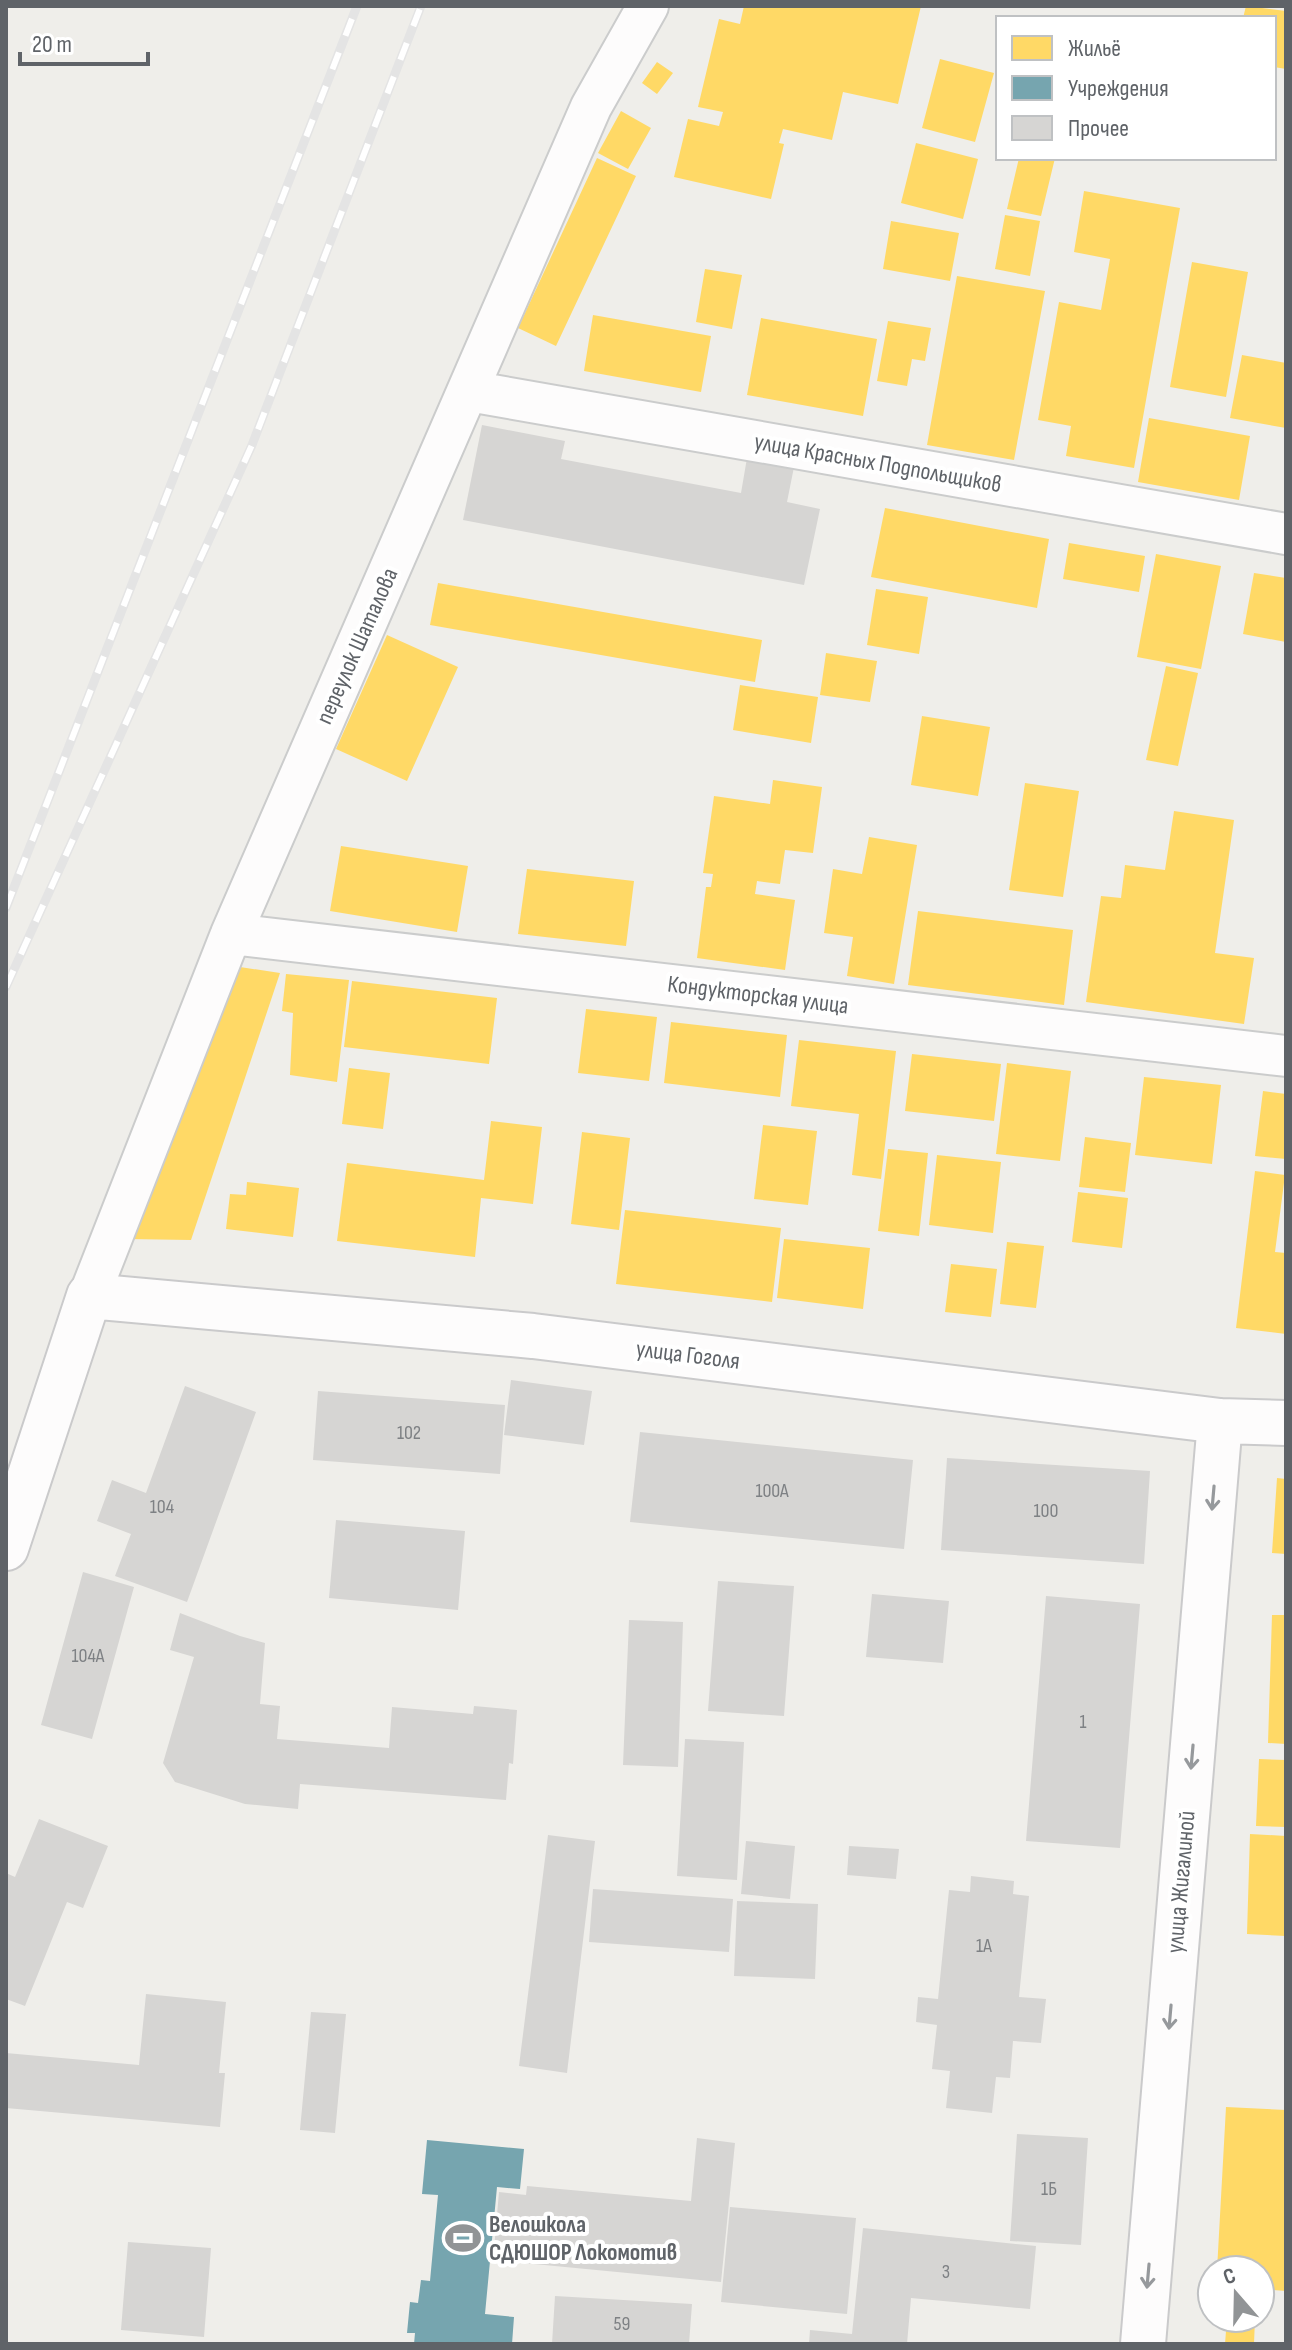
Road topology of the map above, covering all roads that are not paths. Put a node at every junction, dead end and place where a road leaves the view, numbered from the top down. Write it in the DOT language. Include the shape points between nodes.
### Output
graph roads {
  1 [pos="648,6"];
  2 [pos="469,391"];
  3 [pos="1286,534"];
  4 [pos="231,934"];
  5 [pos="1286,1056"];
  6 [pos="89,1296"];
  7 [pos="1220,1421"];
  8 [pos="1286,1423"];
  9 [pos="6,1548"];
  10 [pos="1143,2344"];
  1 -- 2 [label="street, переулок Шаталова" via="591,107"];
  2 -- 3 [label="street, улица Красных Подпольщиков"];
  2 -- 4 [label="street, переулок Шаталова"];
  4 -- 5 [label="street, Кондукторская улица"];
  4 -- 6 [label="street, переулок Шаталова"];
  6 -- 7 [label="main road, улица Гоголя" via="533,1336"];
  6 -- 9 [label="main road"];
  7 -- 8 [label="main road, улица Гоголя"];
  7 -- 10 [label="main road, улица Жигалиной, one-way"];
}
